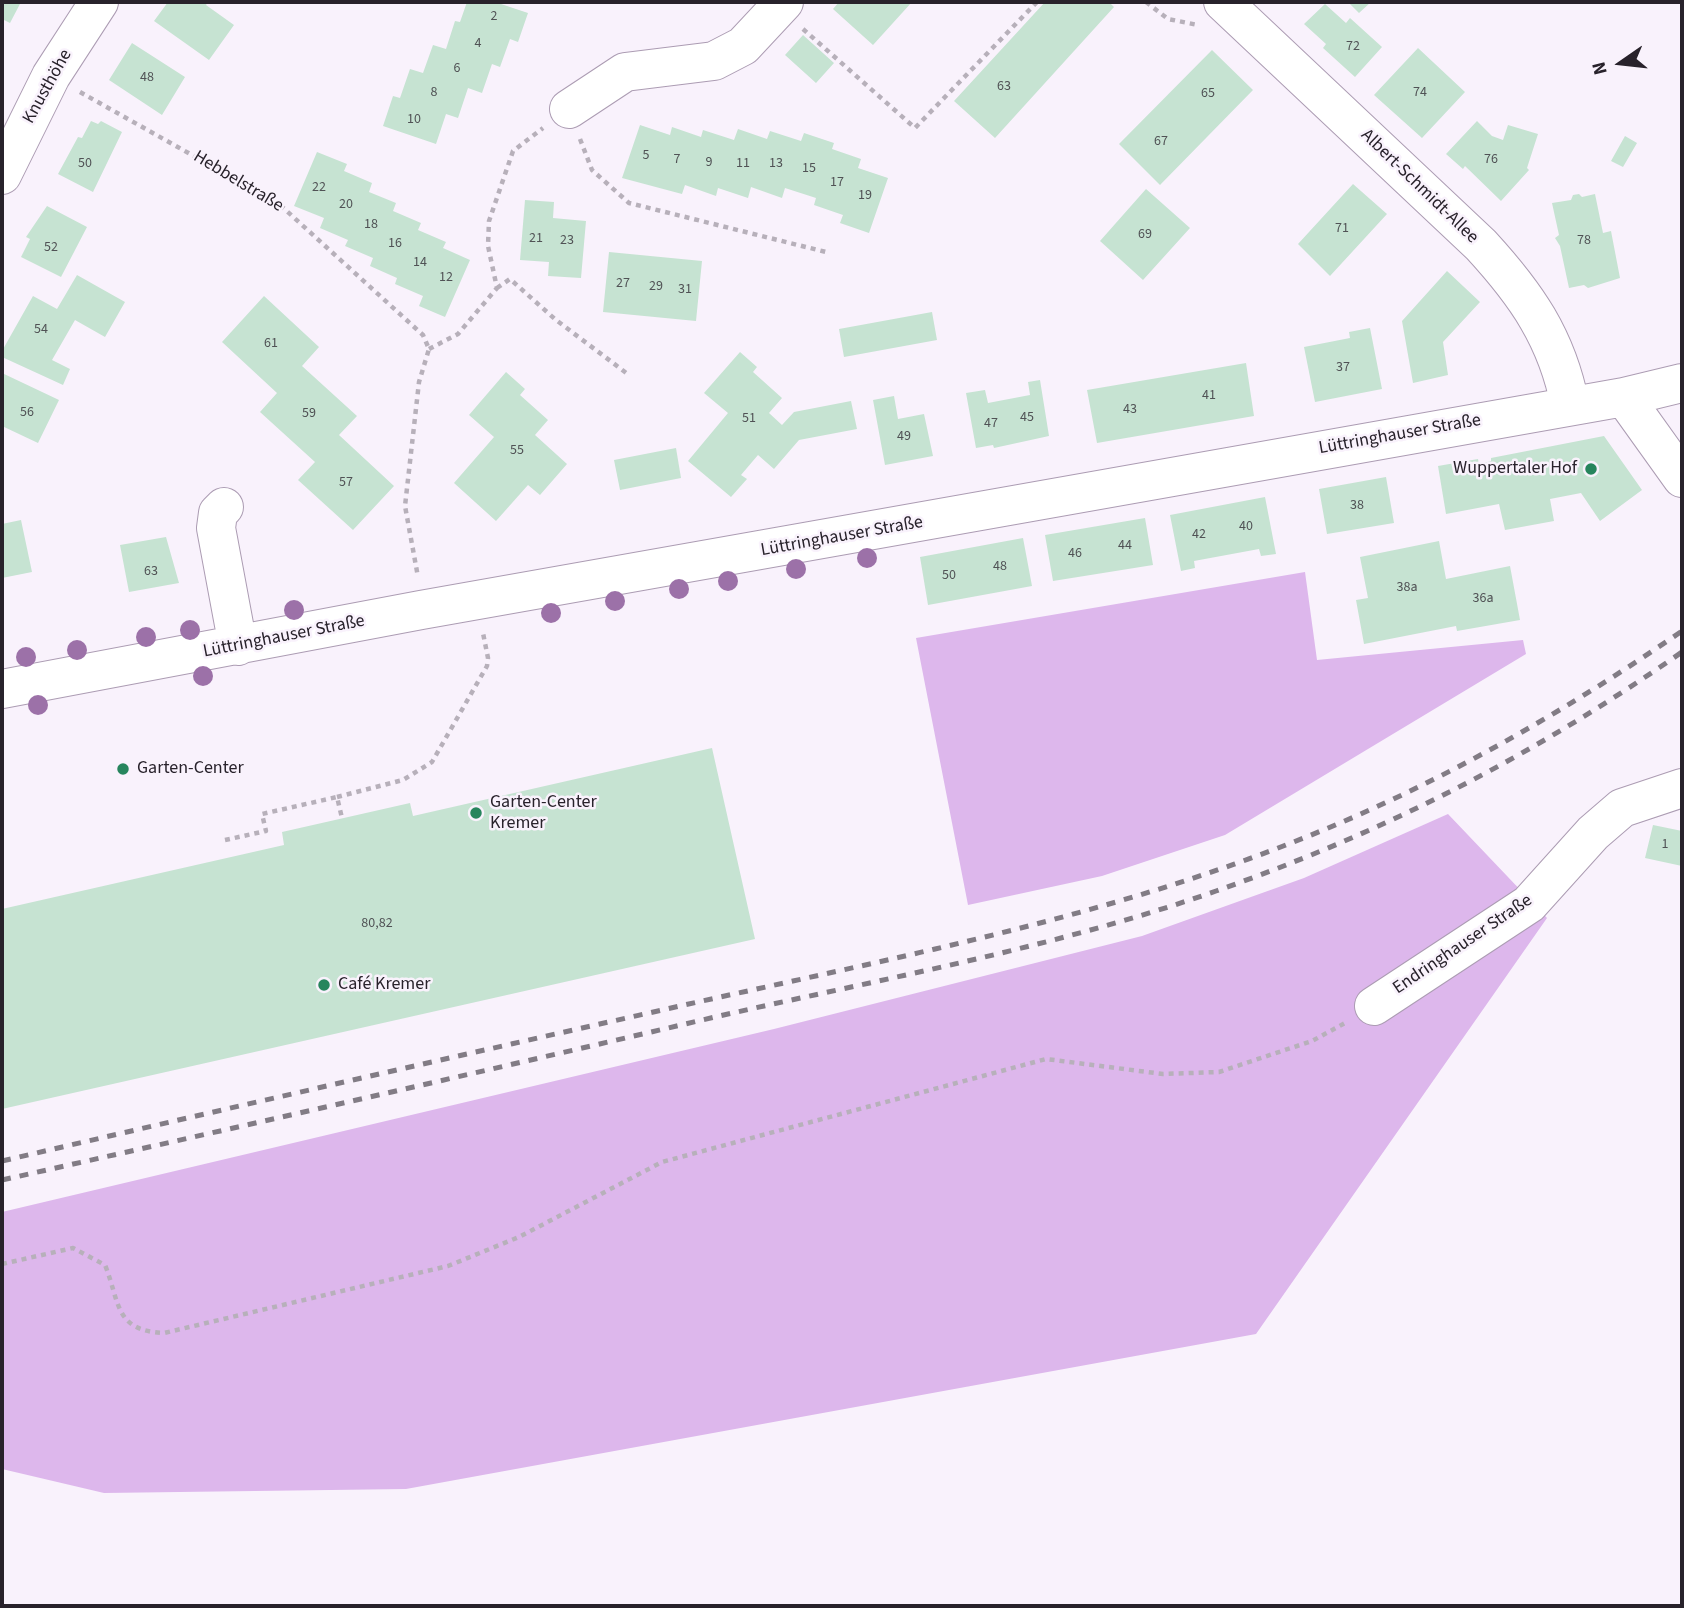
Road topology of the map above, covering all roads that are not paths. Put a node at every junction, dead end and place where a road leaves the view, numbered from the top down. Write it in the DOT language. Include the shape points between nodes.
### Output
graph roads {
  1 [pos="99,2"];
  2 [pos="1223,2"];
  3 [pos="781,5"];
  4 [pos="569,109"];
  5 [pos="2,175"];
  6 [pos="1682,383"];
  7 [pos="1624,397"];
  8 [pos="1570,405"];
  9 [pos="1682,478"];
  10 [pos="224,507"];
  11 [pos="238,646"];
  12 [pos="2,688"];
  13 [pos="1682,788"];
  14 [pos="1374,1006"];
  1 -- 5 [label="street, Knusthöhe" via="51,76"];
  2 -- 8 [label="street, Albert-Schmidt-Allee" via="1519,286 1548,335"];
  3 -- 4 [label="street" via="743,46 714,61 625,72"];
  6 -- 7 [label="street, Lüttringhauser Straße"];
  7 -- 8 [label="street, Lüttringhauser Straße"];
  7 -- 9 [label="street"];
  8 -- 11 [label="street, Lüttringhauser Straße"];
  10 -- 11 [label="street" via="215,521 216,535"];
  11 -- 12 [label="street, Lüttringhauser Straße"];
  13 -- 14 [label="street, Endringhauser Straße" via="1622,807 1529,904"];
}
